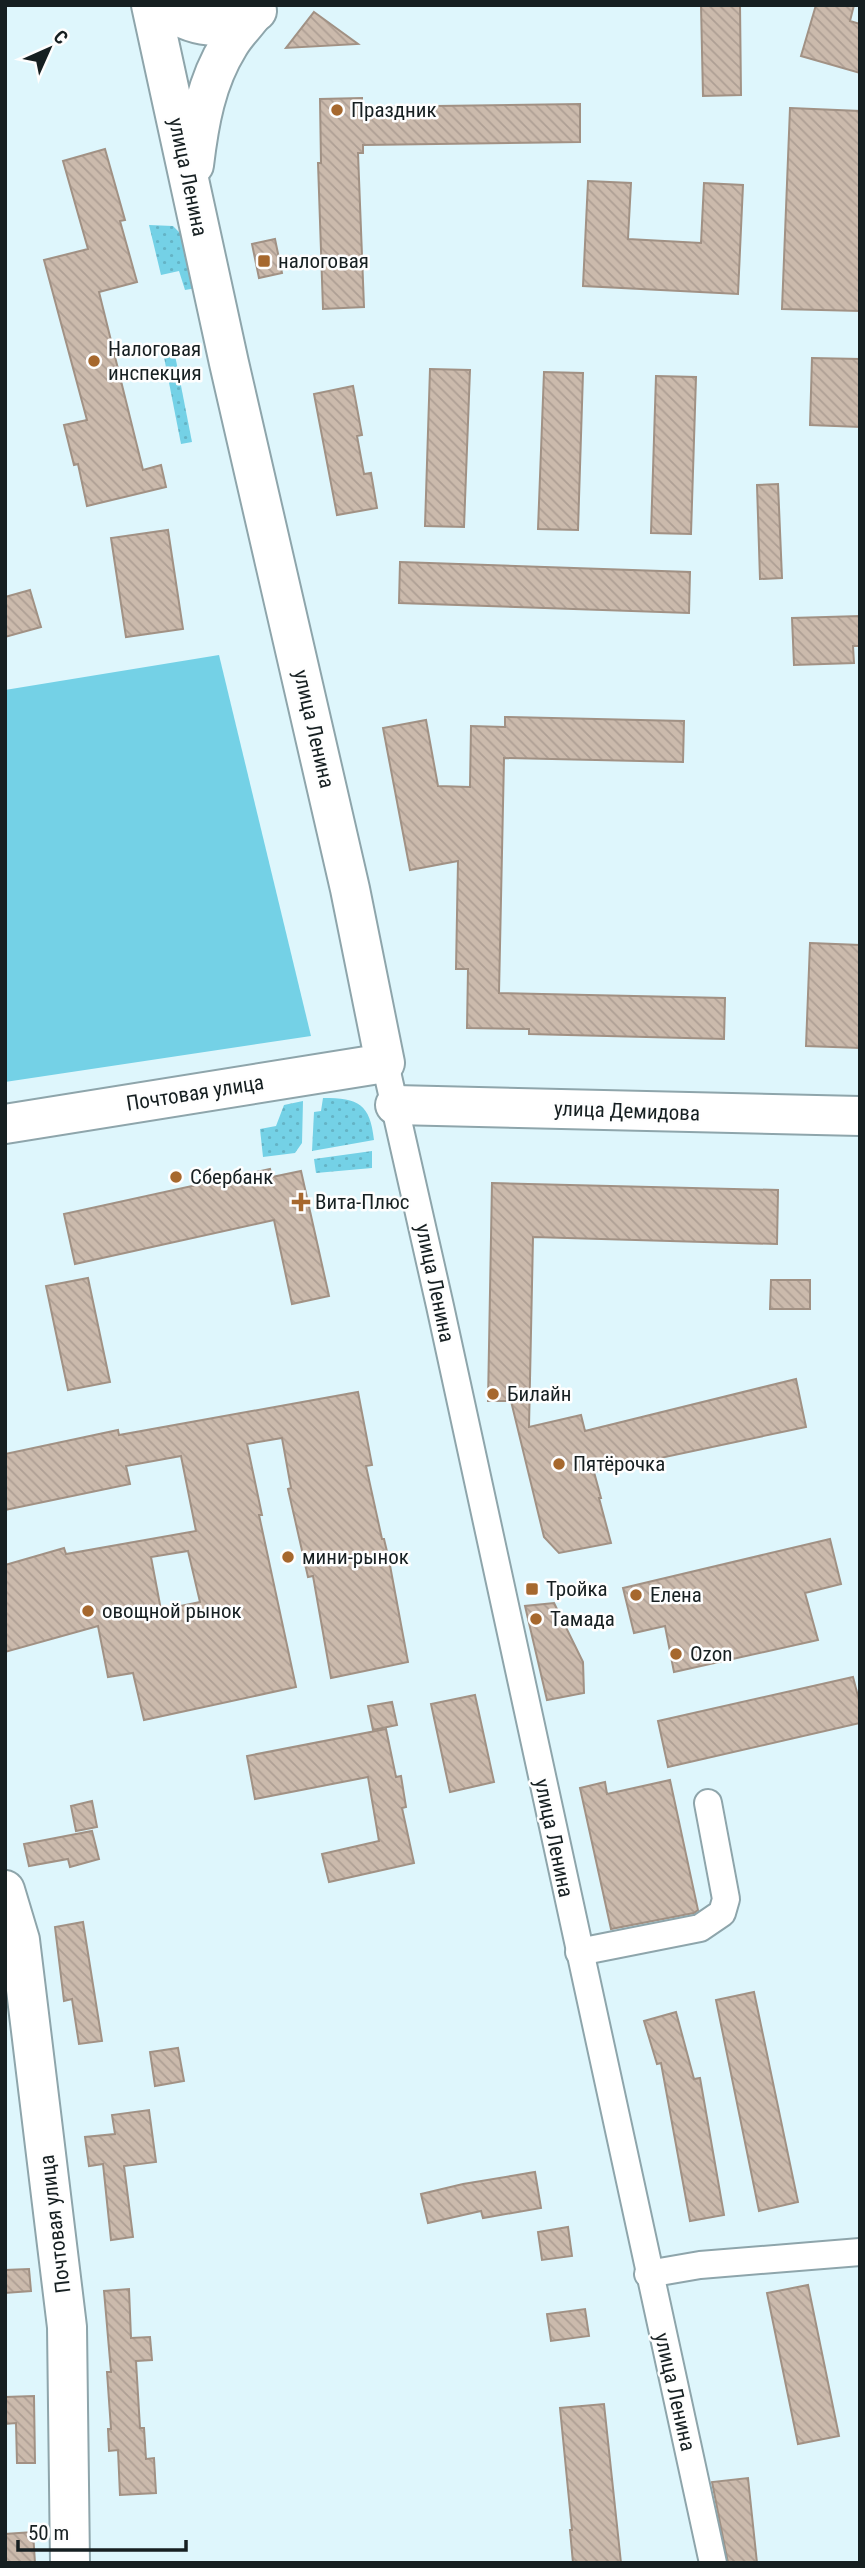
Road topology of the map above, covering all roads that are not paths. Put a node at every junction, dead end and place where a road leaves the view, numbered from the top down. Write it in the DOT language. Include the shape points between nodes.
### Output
graph roads {
  1 [pos="151,5"];
  2 [pos="163,5"];
  3 [pos="258,10"];
  4 [pos="191,192"];
  5 [pos="384,1063"];
  6 [pos="395,1105"];
  7 [pos="860,1116"];
  8 [pos="5,1124"];
  9 [pos="708,1803"];
  10 [pos="5,1890"];
  11 [pos="579,1952"];
  12 [pos="860,2252"];
  13 [pos="648,2274"];
  14 [pos="70,2563"];
  15 [pos="713,2563"];
  1 -- 4 [label="main road, улица Ленина"];
  2 -- 3 [label="main road" via="198,25 220,26"];
  3 -- 4 [label="main road" via="229,45 209,86"];
  4 -- 5 [label="main road, улица Ленина" via="350,889"];
  5 -- 6 [label="street, улица Ленина"];
  5 -- 8 [label="main road, Почтовая улица"];
  6 -- 7 [label="main road, улица Демидова"];
  6 -- 11 [label="street, улица Ленина"];
  9 -- 11 [label="street" via="726,1899 722,1913 700,1928"];
  10 -- 14 [label="main road, Почтовая улица" via="20,1940 67,2328"];
  11 -- 13 [label="street, улица Ленина"];
  12 -- 13 [label="street" via="700,2264"];
  13 -- 15 [label="street, улица Ленина"];
}
